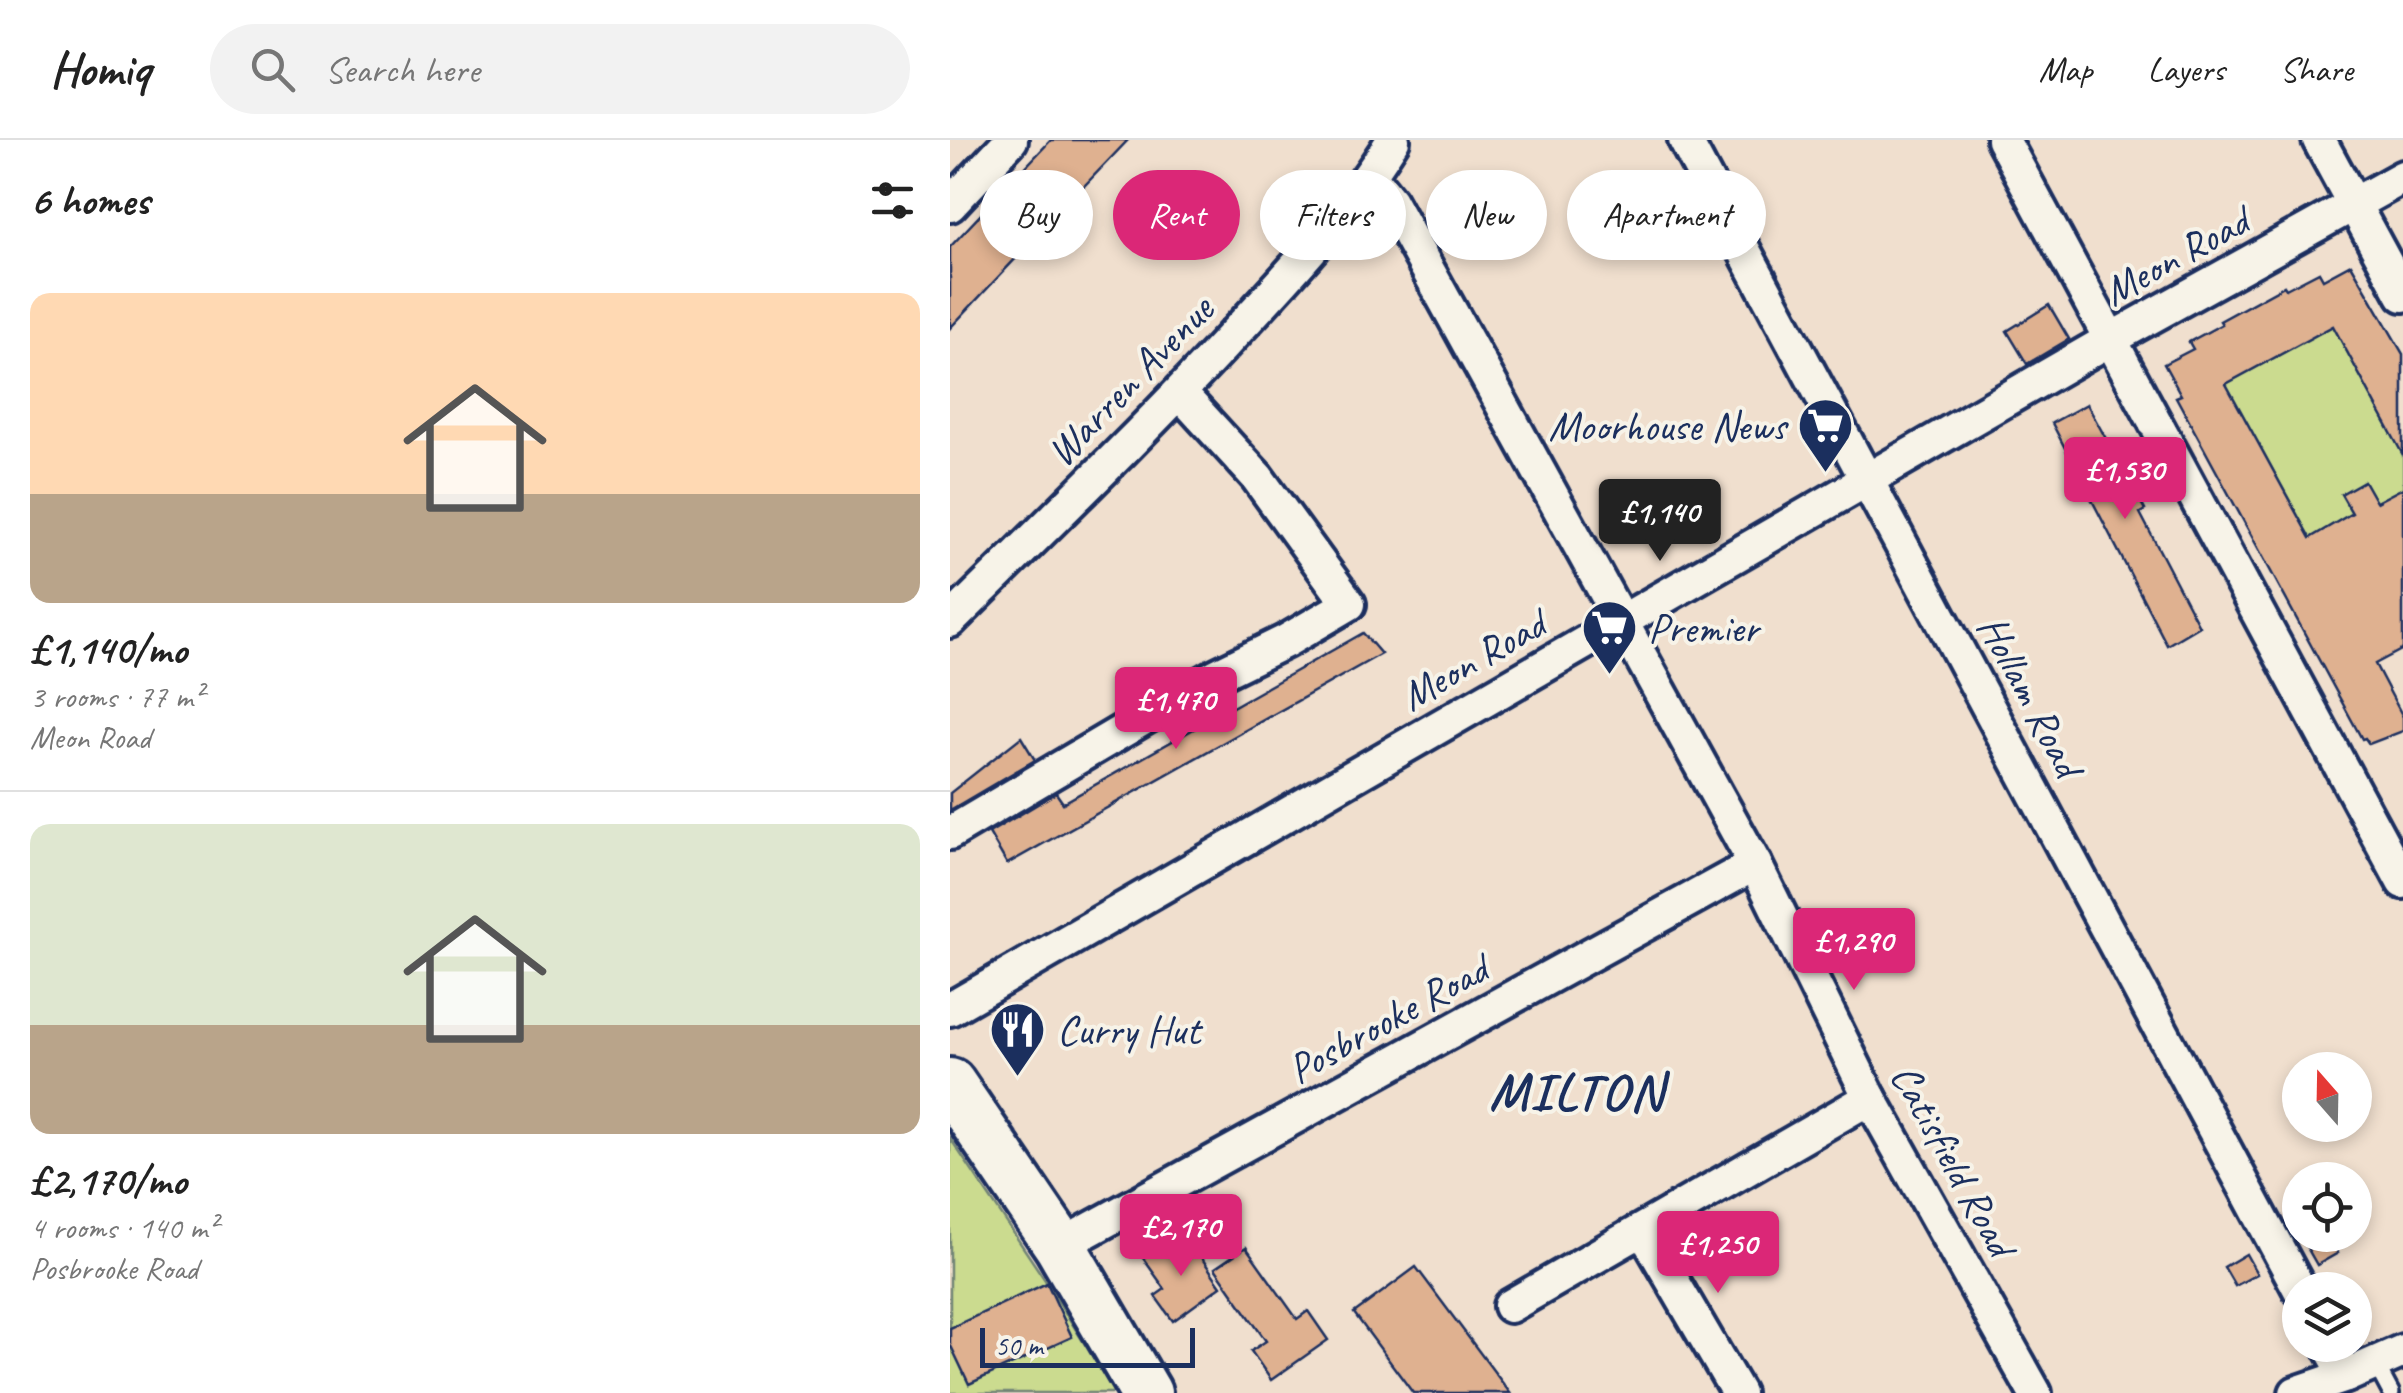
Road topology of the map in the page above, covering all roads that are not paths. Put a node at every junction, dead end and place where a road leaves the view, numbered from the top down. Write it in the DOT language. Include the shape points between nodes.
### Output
graph roads {
  1 [pos="1011,140"];
  2 [pos="1392,140"];
  3 [pos="1685,140"];
  4 [pos="2003,140"];
  5 [pos="2320,140"];
  6 [pos="1374,170"];
  7 [pos="2403,177"];
  8 [pos="950,205"];
  9 [pos="2354,205"];
  10 [pos="1406,230"];
  11 [pos="1303,260"];
  12 [pos="2403,296"];
  13 [pos="2111,339"];
  14 [pos="1180,393"];
  15 [pos="1868,480"];
  16 [pos="950,621"];
  17 [pos="1622,621"];
  18 [pos="950,833"];
  19 [pos="1755,864"];
  20 [pos="2403,882"];
  21 [pos="950,1009"];
  22 [pos="950,1084"];
  23 [pos="1870,1098"];
  24 [pos="1643,1230"];
  25 [pos="1060,1246"];
  26 [pos="2290,1272"];
  27 [pos="1510,1306"];
  28 [pos="2375,1363"];
  29 [pos="1146,1393"];
  30 [pos="1738,1393"];
  31 [pos="2035,1393"];
  32 [pos="2296,1393"];
  33 [pos="2391,1393"];
  1 -- 8 [label="street"];
  2 -- 6 [label="street, Warren Avenue"];
  3 -- 15 [label="street, Hollam Road"];
  4 -- 13 [label="street"];
  5 -- 9 [label="street"];
  7 -- 9 [label="street, Meon Road"];
  9 -- 12 [label="street"];
  9 -- 13 [label="street, Meon Road"];
  10 -- 17 [label="street, Catisfield Road"];
  11 -- 14 [label="street, Warren Avenue"];
  13 -- 15 [label="street, Meon Road"];
  13 -- 20 [label="street"];
  14 -- 16 [label="street, Warren Avenue"];
  14 -- 18 [label="street" via="1257,477 1349,604"];
  15 -- 17 [label="street, Meon Road"];
  15 -- 26 [label="street, Hollam Road"];
  17 -- 19 [label="street, Catisfield Road"];
  17 -- 21 [label="street, Meon Road"];
  19 -- 23 [label="street, Catisfield Road"];
  19 -- 25 [label="street, Posbrooke Road"];
  22 -- 25 [label="main road"];
  23 -- 24 [label="street"];
  23 -- 31 [label="street, Catisfield Road"];
  24 -- 27 [label="street"];
  24 -- 30 [label="street"];
  25 -- 29 [label="main road"];
  28 -- 32 [label="street"];
  28 -- 33 [label="lane"];
}
